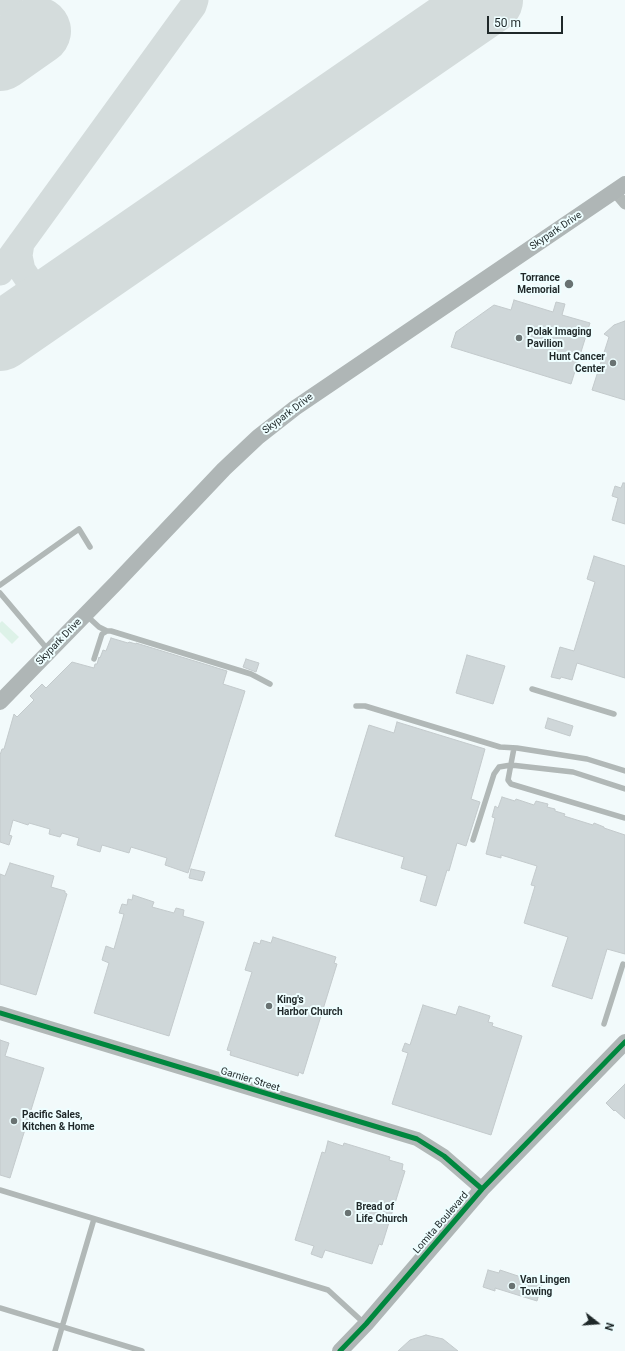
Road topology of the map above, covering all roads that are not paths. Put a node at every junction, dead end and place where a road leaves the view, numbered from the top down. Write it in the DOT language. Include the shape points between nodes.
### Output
graph roads {
  1 [pos="620,188"];
  2 [pos="625,204"];
  3 [pos="90,547"];
  4 [pos="0,585"];
  5 [pos="0,593"];
  6 [pos="85,614"];
  7 [pos="107,631"];
  8 [pos="49,652"];
  9 [pos="94,660"];
  10 [pos="270,684"];
  11 [pos="532,689"];
  12 [pos="0,702"];
  13 [pos="356,706"];
  14 [pos="614,714"];
  15 [pos="514,748"];
  16 [pos="511,766"];
  17 [pos="625,771"];
  18 [pos="625,789"];
  19 [pos="625,818"];
  20 [pos="473,840"];
  21 [pos="623,964"];
  22 [pos="0,1013"];
  23 [pos="604,1024"];
  24 [pos="625,1042"];
  25 [pos="482,1189"];
  26 [pos="0,1190"];
  27 [pos="94,1219"];
  28 [pos="0,1308"];
  29 [pos="366,1324"];
  30 [pos="63,1327"];
  31 [pos="55,1351"];
  32 [pos="142,1351"];
  33 [pos="340,1351"];
  1 -- 2 [label="street"];
  1 -- 6 [label="main road, Skypark Drive" via="295,408 258,437"];
  3 -- 4 [label="lane" via="79,529"];
  5 -- 8 [label="lane"];
  6 -- 7 [label="lane"];
  6 -- 8 [label="main road, Skypark Drive"];
  7 -- 9 [label="lane" via="102,634"];
  7 -- 10 [label="lane" via="251,674"];
  8 -- 12 [label="main road, Skypark Drive"];
  11 -- 14 [label="lane"];
  13 -- 15 [label="lane" via="365,706 500,747"];
  15 -- 16 [label="lane"];
  15 -- 17 [label="lane" via="588,759"];
  16 -- 18 [label="lane" via="573,772"];
  16 -- 19 [label="lane" via="508,780 511,784"];
  16 -- 20 [label="lane" via="499,767 494,774"];
  21 -- 23 [label="lane"];
  22 -- 25 [label="street, Garnier Street" via="417,1139 444,1156"];
  24 -- 25 [label="main road, Lomita Boulevard"];
  25 -- 29 [label="main road, Lomita Boulevard"];
  26 -- 27 [label="lane"];
  27 -- 29 [label="lane" via="328,1290"];
  27 -- 30 [label="lane"];
  28 -- 30 [label="lane"];
  29 -- 33 [label="main road, Lomita Boulevard"];
  30 -- 31 [label="lane"];
  30 -- 32 [label="lane"];
}
